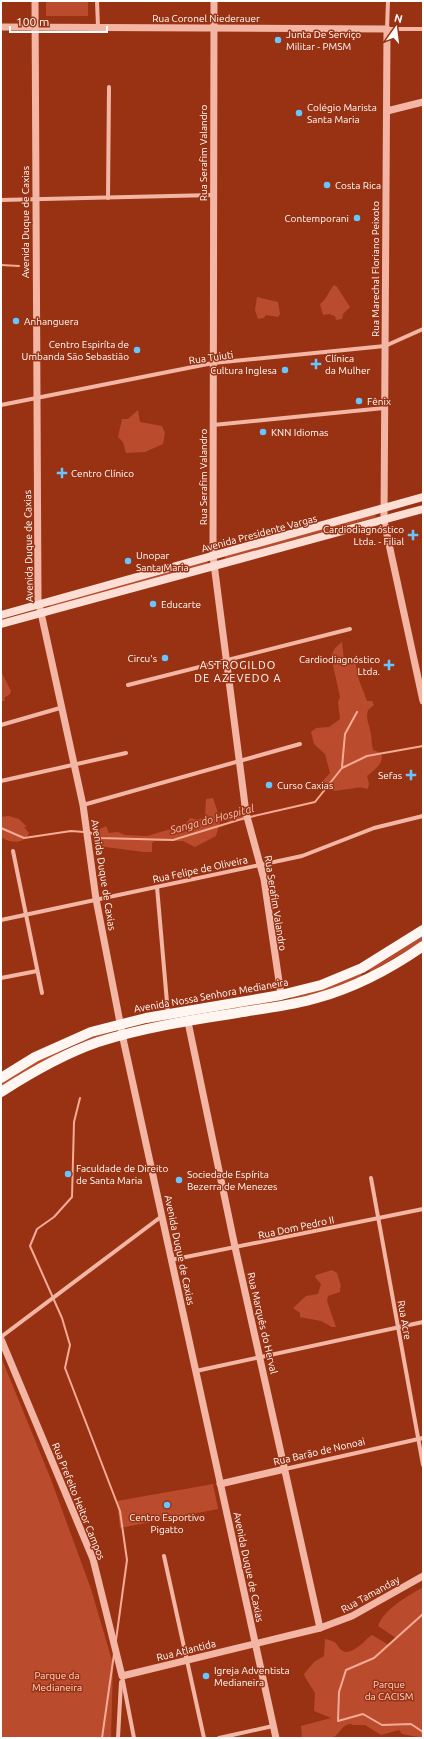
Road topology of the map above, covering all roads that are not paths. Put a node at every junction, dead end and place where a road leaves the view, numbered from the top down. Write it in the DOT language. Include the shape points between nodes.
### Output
graph roads {
  1 [pos="35,1"];
  2 [pos="97,1"];
  3 [pos="214,1"];
  4 [pos="388,1"];
  5 [pos="1,27"];
  6 [pos="35,27"];
  7 [pos="98,27"];
  8 [pos="214,28"];
  9 [pos="387,29"];
  10 [pos="423,29"];
  11 [pos="109,87"];
  12 [pos="423,102"];
  13 [pos="387,111"];
  14 [pos="213,195"];
  15 [pos="108,198"];
  16 [pos="35,199"];
  17 [pos="1,200"];
  18 [pos="423,329"];
  19 [pos="385,346"];
  20 [pos="213,363"];
  21 [pos="36,398"];
  22 [pos="1,405"];
  23 [pos="384,408"];
  24 [pos="213,425"];
  25 [pos="423,497"];
  26 [pos="384,509"];
  27 [pos="423,509"];
  28 [pos="384,521"];
  29 [pos="213,556"];
  30 [pos="215,566"];
  31 [pos="39,604"];
  32 [pos="40,613"];
  33 [pos="1,615"];
  34 [pos="1,624"];
  35 [pos="350,629"];
  36 [pos="227,660"];
  37 [pos="128,685"];
  38 [pos="423,701"];
  39 [pos="60,708"];
  40 [pos="1,725"];
  41 [pos="300,744"];
  42 [pos="126,753"];
  43 [pos="240,761"];
  44 [pos="74,765"];
  45 [pos="1,781"];
  46 [pos="83,805"];
  47 [pos="423,816"];
  48 [pos="12,851"];
  49 [pos="261,865"];
  50 [pos="157,887"];
  51 [pos="96,899"];
  52 [pos="26,915"];
  53 [pos="1,920"];
  54 [pos="423,930"];
  55 [pos="423,946"];
  56 [pos="37,971"];
  57 [pos="1,978"];
  58 [pos="42,993"];
  59 [pos="281,995"];
  60 [pos="270,1008"];
  61 [pos="168,1014"];
  62 [pos="188,1022"];
  63 [pos="120,1024"];
  64 [pos="122,1035"];
  65 [pos="1,1078"];
  66 [pos="1,1092"];
  67 [pos="371,1178"];
  68 [pos="423,1209"];
  69 [pos="162,1216"];
  70 [pos="378,1218"];
  71 [pos="235,1247"];
  72 [pos="171,1260"];
  73 [pos="423,1322"];
  74 [pos="398,1328"];
  75 [pos="1,1338"];
  76 [pos="260,1357"];
  77 [pos="196,1371"];
  78 [pos="421,1439"];
  79 [pos="423,1465"];
  80 [pos="285,1469"];
  81 [pos="220,1484"];
  82 [pos="164,1556"];
  83 [pos="423,1576"];
  84 [pos="320,1628"];
  85 [pos="255,1644"];
  86 [pos="187,1660"];
  87 [pos="122,1676"];
  88 [pos="273,1726"];
  89 [pos="118,1738"];
  90 [pos="134,1738"];
  91 [pos="204,1738"];
  92 [pos="219,1738"];
  93 [pos="276,1738"];
  1 -- 6 [label="street, Avenida Duque de Caxias"];
  2 -- 7 [label="street"];
  3 -- 8 [label="street, Rua Serafim Valandro"];
  4 -- 9 [label="street, Rua Marechal Floriano Peixoto"];
  5 -- 6 [label="street, Rua Coronel Niederauer"];
  6 -- 7 [label="street, Rua Coronel Niederauer"];
  6 -- 16 [label="street, Avenida Duque de Caxias"];
  7 -- 8 [label="street, Rua Coronel Niederauer"];
  8 -- 9 [label="street, Rua Coronel Niederauer"];
  8 -- 14 [label="street, Rua Serafim Valandro"];
  9 -- 10 [label="street"];
  9 -- 13 [label="street, Rua Marechal Floriano Peixoto"];
  11 -- 15 [label="street"];
  12 -- 13 [label="street"];
  13 -- 19 [label="street, Rua Marechal Floriano Peixoto"];
  14 -- 15 [label="street"];
  14 -- 20 [label="street, Rua Serafim Valandro"];
  15 -- 16 [label="street"];
  16 -- 17 [label="street"];
  16 -- 21 [label="street, Avenida Duque de Caxias"];
  18 -- 19 [label="street, Rua Tuiuti"];
  19 -- 20 [label="street, Rua Tuiuti"];
  19 -- 23 [label="street, Rua Marechal Floriano Peixoto"];
  20 -- 21 [label="street, Rua Tuiuti"];
  20 -- 24 [label="street, Rua Serafim Valandro"];
  21 -- 22 [label="street, Rua Tuiuti"];
  21 -- 31 [label="street, Avenida Duque de Caxias"];
  23 -- 24 [label="street"];
  23 -- 26 [label="street, Rua Marechal Floriano Peixoto"];
  24 -- 29 [label="street, Rua Serafim Valandro"];
  25 -- 26 [label="main road, Avenida Presidente Vargas"];
  26 -- 28 [label="street, Rua Marechal Floriano Peixoto"];
  26 -- 29 [label="main road, Avenida Presidente Vargas"];
  27 -- 28 [label="main road, Avenida Presidente Vargas"];
  28 -- 30 [label="main road, Avenida Presidente Vargas"];
  28 -- 38 [label="street, Rua Marechal Floriano Peixoto"];
  29 -- 30 [label="street, Rua Serafim Valandro"];
  29 -- 31 [label="main road, Avenida Presidente Vargas"];
  30 -- 32 [label="main road, Avenida Presidente Vargas"];
  30 -- 36 [label="street, Rua Serafim Valandro"];
  31 -- 32 [label="street, Avenida Duque de Caxias"];
  31 -- 33 [label="main road, Avenida Presidente Vargas"];
  32 -- 34 [label="main road, Avenida Presidente Vargas"];
  32 -- 39 [label="street, Avenida Duque de Caxias"];
  35 -- 36 [label="street"];
  36 -- 37 [label="street"];
  36 -- 43 [label="street, Rua Serafim Valandro"];
  39 -- 40 [label="street"];
  39 -- 44 [label="street, Avenida Duque de Caxias"];
  41 -- 43 [label="street"];
  42 -- 44 [label="street"];
  43 -- 46 [label="street"];
  43 -- 49 [label="street, Rua Serafim Valandro" via="246,813"];
  44 -- 45 [label="street"];
  44 -- 46 [label="street, Avenida Duque de Caxias"];
  46 -- 51 [label="street, Avenida Duque de Caxias"];
  47 -- 49 [label="street, Rua Felipe de Oliveira" via="374,828 302,856"];
  48 -- 52 [label="street"];
  49 -- 50 [label="street, Rua Felipe de Oliveira"];
  49 -- 59 [label="street, Rua Serafim Valandro"];
  50 -- 51 [label="street, Rua Felipe de Oliveira"];
  50 -- 61 [label="street"];
  51 -- 52 [label="street, Rua Felipe de Oliveira"];
  51 -- 63 [label="street, Avenida Duque de Caxias"];
  52 -- 53 [label="street, Rua Felipe de Oliveira"];
  52 -- 56 [label="street"];
  54 -- 59 [label="main road, Avenida Nossa Senhora Medianeira" via="362,968 321,985"];
  55 -- 60 [label="main road" via="361,983 318,998"];
  56 -- 57 [label="street"];
  56 -- 58 [label="street"];
  59 -- 60 [label="main road"];
  59 -- 61 [label="main road, Avenida Nossa Senhora Medianeira"];
  60 -- 62 [label="main road"];
  61 -- 63 [label="main road, Avenida Nossa Senhora Medianeira"];
  62 -- 64 [label="main road"];
  62 -- 71 [label="street, Rua Marquês do Herval"];
  63 -- 64 [label="street, Avenida Duque de Caxias"];
  63 -- 65 [label="main road, Avenida Nossa Senhora Medianeira" via="91,1032 60,1045"];
  64 -- 66 [label="main road" via="56,1059"];
  64 -- 69 [label="street, Avenida Duque de Caxias"];
  67 -- 70 [label="street, Rua Acre"];
  68 -- 70 [label="street, Rua Dom Pedro II"];
  69 -- 72 [label="street, Avenida Duque de Caxias"];
  69 -- 75 [label="street"];
  70 -- 71 [label="street, Rua Dom Pedro II"];
  70 -- 74 [label="street, Rua Acre"];
  71 -- 72 [label="street, Rua Dom Pedro II"];
  71 -- 76 [label="street, Rua Marquês do Herval"];
  72 -- 77 [label="street, Avenida Duque de Caxias"];
  73 -- 74 [label="street"];
  74 -- 76 [label="street"];
  74 -- 78 [label="street, Rua Acre"];
  75 -- 87 [label="street, Rua Prefeito Heitor Campos" via="93,1559"];
  76 -- 77 [label="street"];
  76 -- 80 [label="street, Rua Marquês do Herval"];
  77 -- 81 [label="street, Avenida Duque de Caxias"];
  78 -- 79 [label="street, Rua Acre"];
  78 -- 80 [label="street, Rua Barão de Nonoai"];
  80 -- 81 [label="street, Rua Barão de Nonoai"];
  80 -- 84 [label="street, Rua Marquês do Herval"];
  81 -- 85 [label="street, Avenida Duque de Caxias"];
  82 -- 86 [label="street"];
  83 -- 84 [label="street, Rua Tamanday" via="352,1616"];
  84 -- 85 [label="street, Rua Tamanday"];
  85 -- 86 [label="street, Rua Atlantida"];
  85 -- 88 [label="street, Avenida Duque de Caxias"];
  86 -- 87 [label="street, Rua Atlantida"];
  86 -- 91 [label="street"];
  87 -- 89 [label="street"];
  87 -- 90 [label="street"];
  88 -- 92 [label="street"];
  88 -- 93 [label="street, Avenida Duque de Caxias"];
}
